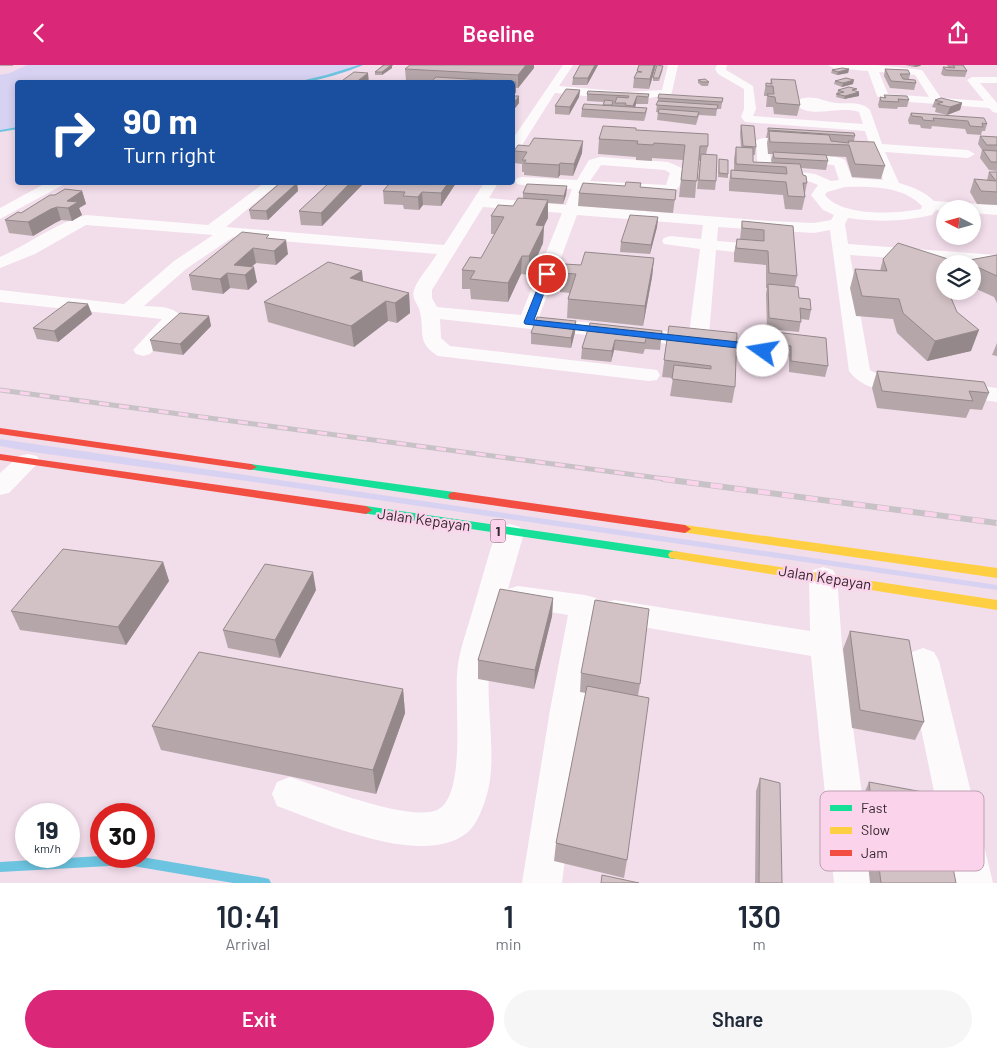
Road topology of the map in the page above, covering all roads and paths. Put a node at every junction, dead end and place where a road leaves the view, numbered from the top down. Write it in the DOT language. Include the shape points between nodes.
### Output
graph roads {
  1 [pos="568,65"];
  2 [pos="673,65"];
  3 [pos="722,65"];
  4 [pos="833,65"];
  5 [pos="872,67"];
  6 [pos="997,80"];
  7 [pos="552,89"];
  8 [pos="644,95"];
  9 [pos="936,101"];
  10 [pos="654,103"];
  11 [pos="832,106"];
  12 [pos="995,108"];
  13 [pos="870,127"];
  14 [pos="515,145"];
  15 [pos="877,148"];
  16 [pos="968,154"];
  17 [pos="773,156"];
  18 [pos="522,181"];
  19 [pos="847,183"];
  20 [pos="52,185"];
  21 [pos="269,185"];
  22 [pos="490,185"];
  23 [pos="581,185"];
  24 [pos="828,185"];
  25 [pos="893,186"];
  26 [pos="479,202"];
  27 [pos="930,205"];
  28 [pos="997,209"];
  29 [pos="572,210"];
  30 [pos="0,214"];
  31 [pos="842,218"];
  32 [pos="711,221"];
  33 [pos="295,222"];
  34 [pos="213,229"];
  35 [pos="231,231"];
  36 [pos="281,236"];
  37 [pos="670,241"];
  38 [pos="707,245"];
  39 [pos="754,249"];
  40 [pos="842,249"];
  41 [pos="448,250"];
  42 [pos="997,260"];
  43 [pos="0,263"];
  44 [pos="0,296"];
  45 [pos="128,310"];
  46 [pos="430,312"];
  47 [pos="528,322"];
  48 [pos="698,341"];
  49 [pos="143,350"];
  50 [pos="765,364"];
  51 [pos="649,375"];
  52 [pos="997,395"];
  53 [pos="0,431"];
  54 [pos="0,457"];
  55 [pos="28,461"];
  56 [pos="0,487"];
  57 [pos="510,533"];
  58 [pos="997,573"];
  59 [pos="823,577"];
  60 [pos="492,593"];
  61 [pos="997,605"];
  62 [pos="585,606"];
  63 [pos="826,646"];
  64 [pos="923,661"];
  65 [pos="843,791"];
  66 [pos="952,791"];
  67 [pos="290,794"];
  68 [pos="542,883"];
  1 -- 7 [label="street"];
  2 -- 8 [label="street" via="667,92"];
  3 -- 13 [label="street" via="722,72 749,88 749,119"];
  4 -- 5 [label="street"];
  5 -- 9 [label="street" via="918,72"];
  5 -- 9 [label="street" via="884,97"];
  6 -- 12 [label="street" via="972,80"];
  7 -- 8 [label="street"];
  7 -- 14 [label="street"];
  8 -- 10 [label="street"];
  9 -- 12 [label="street"];
  11 -- 13 [label="street" via="863,109"];
  13 -- 15 [label="street"];
  15 -- 16 [label="street"];
  15 -- 17 [label="street" via="762,141"];
  15 -- 25 [label="street"];
  17 -- 19 [label="street" via="837,161"];
  17 -- 24 [label="street" via="766,172 815,178"];
  18 -- 23 [label="street"];
  19 -- 24 [label="street"];
  19 -- 25 [label="street"];
  20 -- 30 [label="street"];
  21 -- 34 [label="street"];
  22 -- 26 [label="street"];
  23 -- 23 [label="street" via="668,189 673,187 677,171 668,166 600,161 594,163"];
  23 -- 29 [label="street"];
  24 -- 31 [label="street" via="818,195"];
  25 -- 27 [label="street" via="920,195"];
  26 -- 29 [label="street"];
  26 -- 41 [label="street"];
  27 -- 28 [label="street"];
  27 -- 31 [label="street" via="927,212 901,217"];
  29 -- 32 [label="street"];
  29 -- 47 [label="street"];
  31 -- 32 [label="street" via="826,227 805,228"];
  31 -- 40 [label="street"];
  32 -- 38 [label="street"];
  33 -- 36 [label="street"];
  34 -- 35 [label="street"];
  34 -- 43 [label="street" via="83,220"];
  35 -- 36 [label="street"];
  35 -- 45 [label="street" via="180,265"];
  36 -- 41 [label="street"];
  37 -- 38 [label="street"];
  38 -- 39 [label="street"];
  38 -- 48 [label="street"];
  40 -- 42 [label="street"];
  40 -- 52 [label="street" via="861,373 876,381"];
  41 -- 46 [label="street" via="423,291"];
  44 -- 45 [label="street"];
  45 -- 49 [label="street" via="167,314 173,318"];
  46 -- 47 [label="street"];
  46 -- 51 [label="street" via="431,338 444,352"];
  47 -- 48 [label="street"];
  48 -- 50 [label="street" via="761,348"];
  53 -- 58 [label="highway, Jalan Kepayan / 1"];
  54 -- 55 [label="highway, Jalan Kepayan / 1"];
  55 -- 56 [label="street"];
  55 -- 57 [label="highway, Jalan Kepayan / 1"];
  57 -- 59 [label="highway, Jalan Kepayan / 1"];
  57 -- 60 [label="street"];
  59 -- 61 [label="highway, Jalan Kepayan / 1"];
  59 -- 63 [label="street"];
  60 -- 62 [label="street"];
  60 -- 67 [label="street" via="474,666 475,749 470,790 460,816 441,828 413,830"];
  62 -- 63 [label="street"];
  62 -- 68 [label="street"];
  63 -- 65 [label="street"];
  64 -- 66 [label="street"];
}
